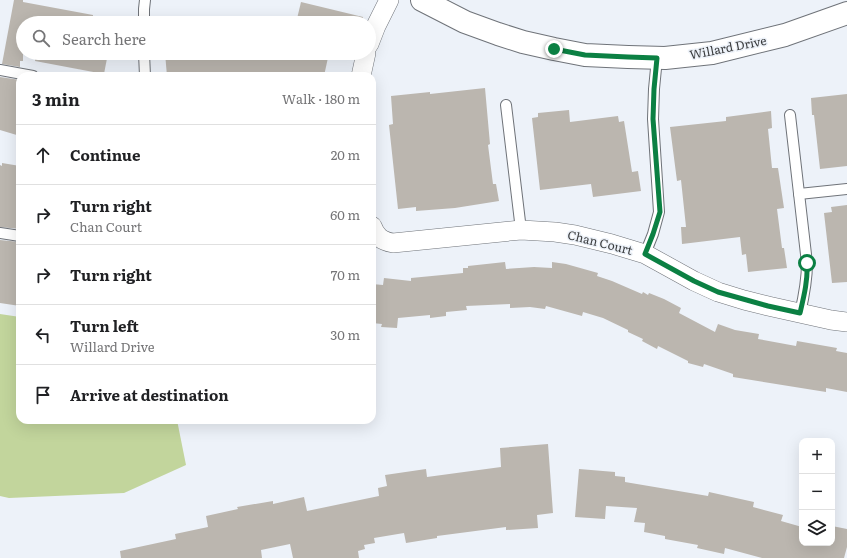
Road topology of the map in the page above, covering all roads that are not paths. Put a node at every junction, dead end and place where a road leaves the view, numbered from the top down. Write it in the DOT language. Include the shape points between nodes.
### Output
graph roads {
  1 [pos="145,0"];
  2 [pos="389,0"];
  3 [pos="422,0"];
  4 [pos="847,13"];
  5 [pos="144,16"];
  6 [pos="376,26"];
  7 [pos="657,58"];
  8 [pos="144,60"];
  9 [pos="364,60"];
  10 [pos="0,70"];
  11 [pos="145,72"];
  12 [pos="362,72"];
  13 [pos="16,73"];
  14 [pos="506,105"];
  15 [pos="790,115"];
  16 [pos="847,189"];
  17 [pos="799,194"];
  18 [pos="521,230"];
  19 [pos="0,233"];
  20 [pos="376,234"];
  21 [pos="16,235"];
  22 [pos="645,254"];
  23 [pos="800,313"];
  24 [pos="847,322"];
  1 -- 5 [label="lane"];
  2 -- 6 [label="street"];
  3 -- 7 [label="street, Willard Drive" via="465,22 522,42 585,55"];
  4 -- 7 [label="street, Willard Drive" via="785,36 749,45 712,53"];
  7 -- 22 [label="lane" via="653,119 660,212"];
  8 -- 11 [label="lane"];
  9 -- 12 [label="street"];
  10 -- 13 [label="lane"];
  14 -- 18 [label="lane"];
  15 -- 17 [label="lane"];
  16 -- 17 [label="lane"];
  17 -- 23 [label="lane" via="807,273"];
  18 -- 20 [label="street, Chan Court" via="393,243 386,242"];
  18 -- 22 [label="street, Chan Court" via="575,235"];
  19 -- 21 [label="lane"];
  22 -- 23 [label="street, Chan Court" via="718,292"];
  23 -- 24 [label="street, Chan Court"];
}
